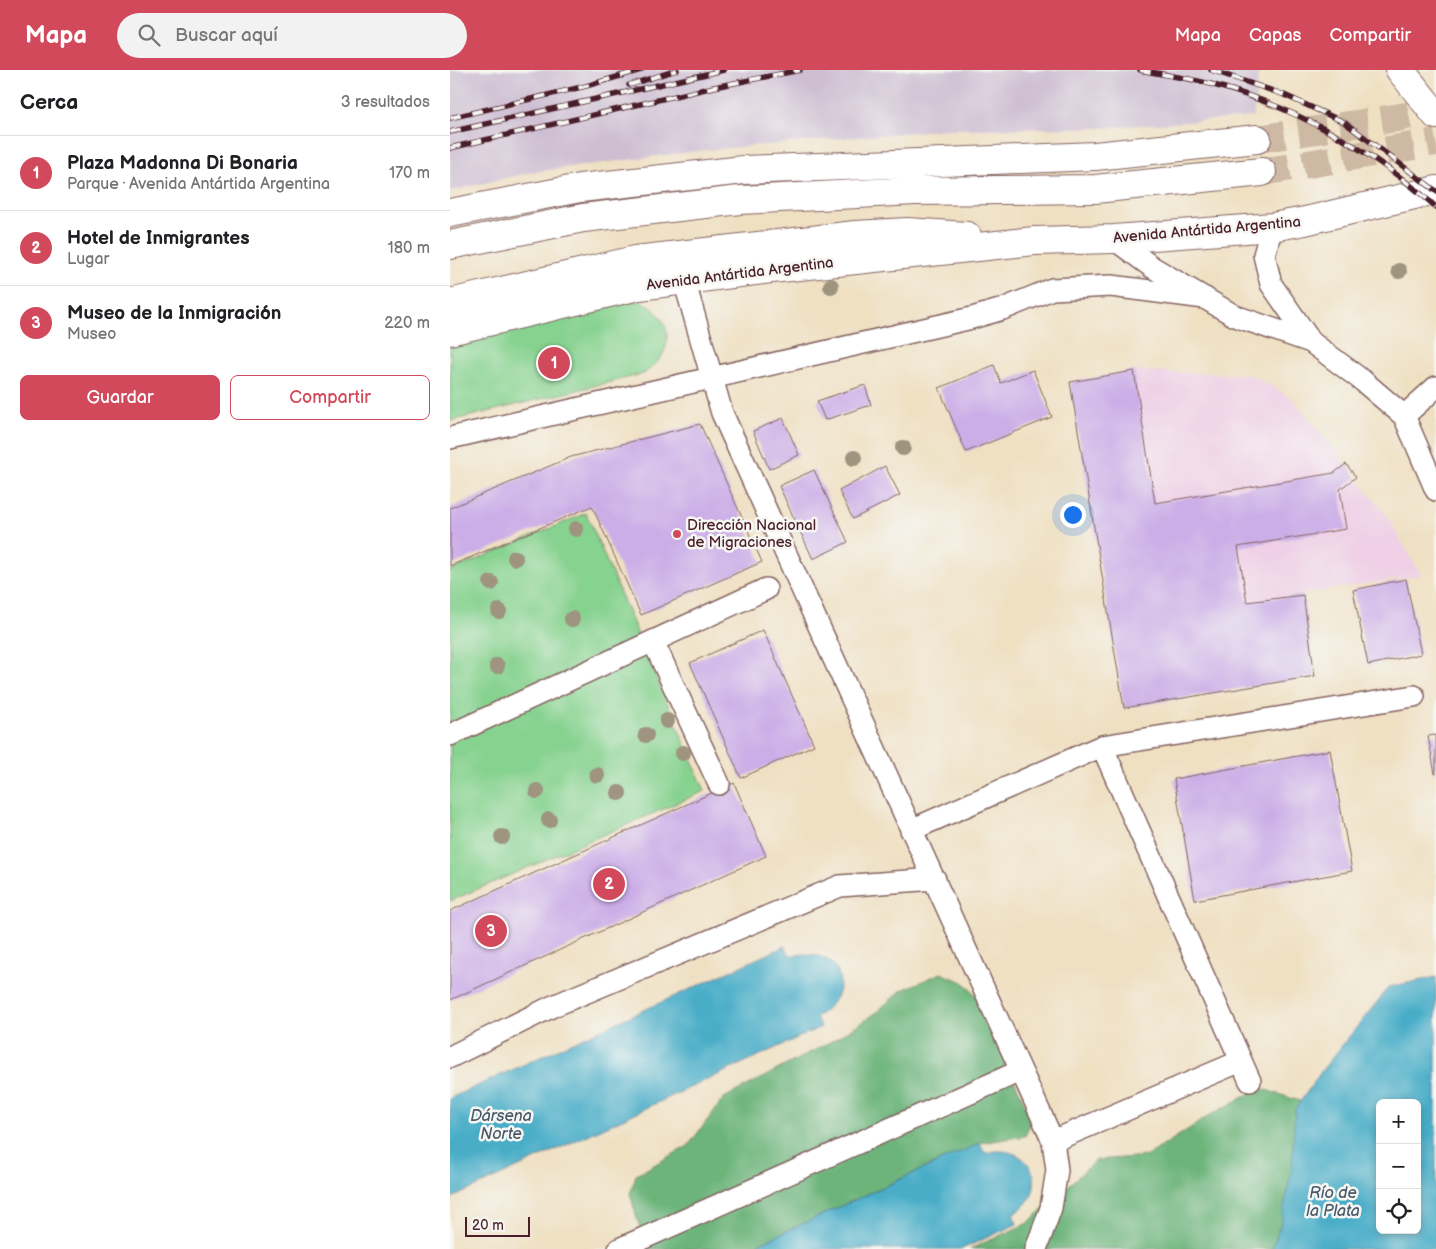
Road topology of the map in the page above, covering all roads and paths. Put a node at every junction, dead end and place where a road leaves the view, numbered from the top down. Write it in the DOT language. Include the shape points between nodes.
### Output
graph roads {
  1 [pos="1400,70"];
  2 [pos="1436,115"];
  3 [pos="1257,139"];
  4 [pos="1262,172"];
  5 [pos="1436,190"];
  6 [pos="450,213"];
  7 [pos="1272,227"];
  8 [pos="1114,239"];
  9 [pos="1034,241"];
  10 [pos="450,245"];
  11 [pos="684,280"];
  12 [pos="1205,298"];
  13 [pos="450,303"];
  14 [pos="450,331"];
  15 [pos="1311,342"];
  16 [pos="710,377"];
  17 [pos="1436,387"];
  18 [pos="1404,416"];
  19 [pos="450,438"];
  20 [pos="1436,490"];
  21 [pos="766,589"];
  22 [pos="653,641"];
  23 [pos="1414,696"];
  24 [pos="450,735"];
  25 [pos="1102,746"];
  26 [pos="719,784"];
  27 [pos="912,830"];
  28 [pos="935,879"];
  29 [pos="450,1057"];
  30 [pos="1241,1061"];
  31 [pos="1020,1071"];
  32 [pos="1250,1081"];
  33 [pos="1053,1141"];
  34 [pos="619,1249"];
  35 [pos="1036,1249"];
  1 -- 2 [label="main road"];
  3 -- 6 [label="main road" via="1096,156 744,170 580,188"];
  4 -- 10 [label="main road" via="1095,189 915,191 740,200 583,218"];
  5 -- 7 [label="main road, Avenida Antártida Argentina"];
  7 -- 8 [label="main road, Avenida Antártida Argentina"];
  7 -- 15 [label="lane" via="1264,255 1271,284"];
  8 -- 9 [label="main road, Avenida Antártida Argentina"];
  8 -- 12 [label="lane" via="1152,267"];
  9 -- 11 [label="main road, Avenida Antártida Argentina"];
  9 -- 13 [label="main road, Avenida Antártida Argentina" via="907,232 855,235 635,260"];
  11 -- 14 [label="main road, Avenida Antártida Argentina" via="626,289"];
  11 -- 16 [label="lane"];
  12 -- 15 [label="lane" via="1235,316"];
  12 -- 16 [label="lane" via="1111,286 1052,289 972,318"];
  15 -- 18 [label="lane"];
  16 -- 19 [label="lane"];
  16 -- 27 [label="lane" via="722,413"];
  17 -- 18 [label="lane"];
  18 -- 20 [label="lane"];
  21 -- 22 [label="lane"];
  22 -- 24 [label="lane"];
  22 -- 26 [label="lane"];
  23 -- 25 [label="lane"];
  25 -- 27 [label="lane"];
  25 -- 30 [label="lane"];
  27 -- 28 [label="lane"];
  28 -- 29 [label="lane" via="840,886 551,1007"];
  28 -- 31 [label="lane"];
  30 -- 32 [label="lane"];
  30 -- 33 [label="lane"];
  31 -- 33 [label="lane"];
  31 -- 34 [label="lane"];
  33 -- 35 [label="lane" via="1057,1170 1051,1208"];
}
